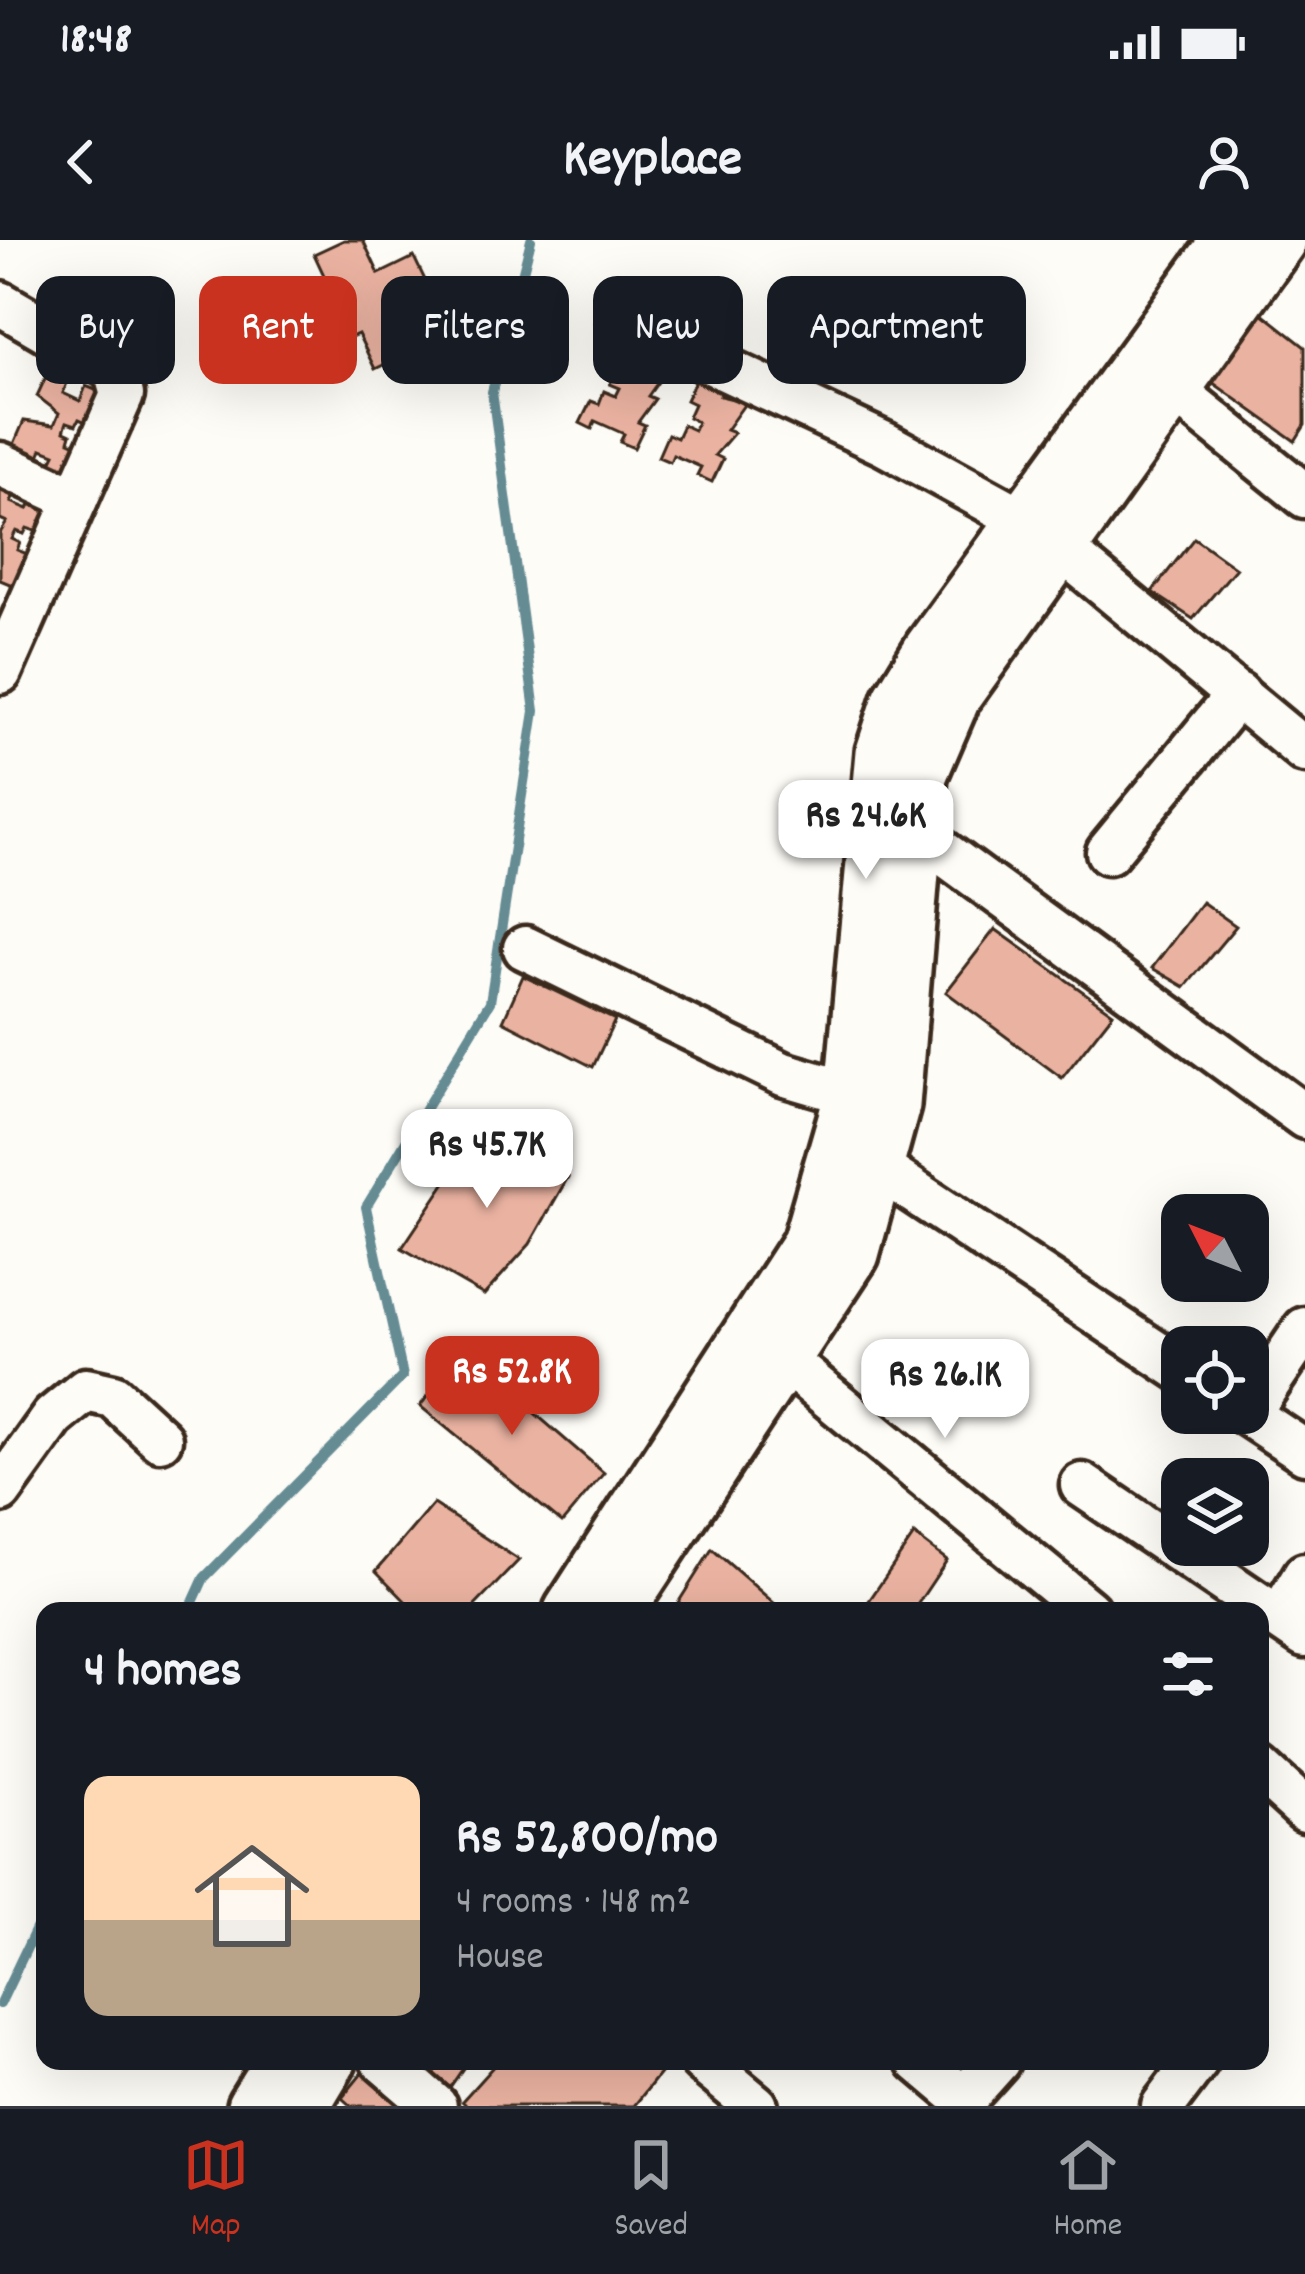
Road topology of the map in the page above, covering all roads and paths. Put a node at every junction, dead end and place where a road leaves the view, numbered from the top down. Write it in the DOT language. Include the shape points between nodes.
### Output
graph roads {
  1 [pos="1228,240"];
  2 [pos="1280,240"];
  3 [pos="0,304"];
  4 [pos="743,377"];
  5 [pos="1173,388"];
  6 [pos="0,464"];
  7 [pos="1305,496"];
  8 [pos="76,499"];
  9 [pos="1042,534"];
  10 [pos="1000,592"];
  11 [pos="14,605"];
  12 [pos="0,672"];
  13 [pos="1238,694"];
  14 [pos="1305,751"];
  15 [pos="915,832"];
  16 [pos="1108,852"];
  17 [pos="526,948"];
  18 [pos="851,1094"];
  19 [pos="1305,1117"];
  20 [pos="877,1167"];
  21 [pos="1305,1329"];
  22 [pos="767,1345"];
  23 [pos="1161,1356"];
  24 [pos="1269,1381"];
  25 [pos="1269,1428"];
  26 [pos="160,1439"];
  27 [pos="1305,1452"];
  28 [pos="1082,1485"];
  29 [pos="0,1491"];
  30 [pos="1305,1575"];
  31 [pos="576,1602"];
  32 [pos="623,1602"];
  33 [pos="1077,1602"];
  34 [pos="1255,1602"];
  35 [pos="1292,1627"];
  36 [pos="1269,1777"];
  37 [pos="1305,1810"];
  38 [pos="275,2070"];
  39 [pos="325,2070"];
  40 [pos="393,2070"];
  41 [pos="930,2070"];
  42 [pos="990,2070"];
  43 [pos="1190,2070"];
  44 [pos="253,2106"];
  45 [pos="303,2106"];
  46 [pos="436,2106"];
  47 [pos="1163,2106"];
  1 -- 9 [label="street"];
  2 -- 5 [label="street"];
  3 -- 8 [label="street" via="121,380 122,395"];
  4 -- 9 [label="street" via="885,443"];
  5 -- 7 [label="street"];
  5 -- 9 [label="street"];
  6 -- 8 [label="street"];
  8 -- 11 [label="street"];
  9 -- 10 [label="street"];
  9 -- 13 [label="street"];
  10 -- 15 [label="street" via="921,775"];
  10 -- 18 [label="street" via="899,700 882,752"];
  11 -- 12 [label="street"];
  13 -- 14 [label="street"];
  13 -- 16 [label="street"];
  15 -- 19 [label="street"];
  15 -- 20 [label="street" via="894,1106"];
  17 -- 18 [label="street" via="783,1074"];
  18 -- 22 [label="street" via="808,1243"];
  20 -- 22 [label="street" via="853,1253"];
  20 -- 23 [label="street"];
  21 -- 24 [label="street"];
  22 -- 31 [label="street"];
  22 -- 32 [label="street"];
  22 -- 33 [label="street"];
  25 -- 27 [label="street"];
  26 -- 29 [label="street" via="112,1396 86,1390 52,1417"];
  28 -- 34 [label="street"];
  30 -- 35 [label="street"];
  36 -- 37 [label="street"];
  38 -- 44 [label="street"];
  39 -- 45 [label="street"];
  40 -- 46 [label="street"];
  41 -- 42 [label="street" via="964,2099"];
  43 -- 47 [label="street"];
}
